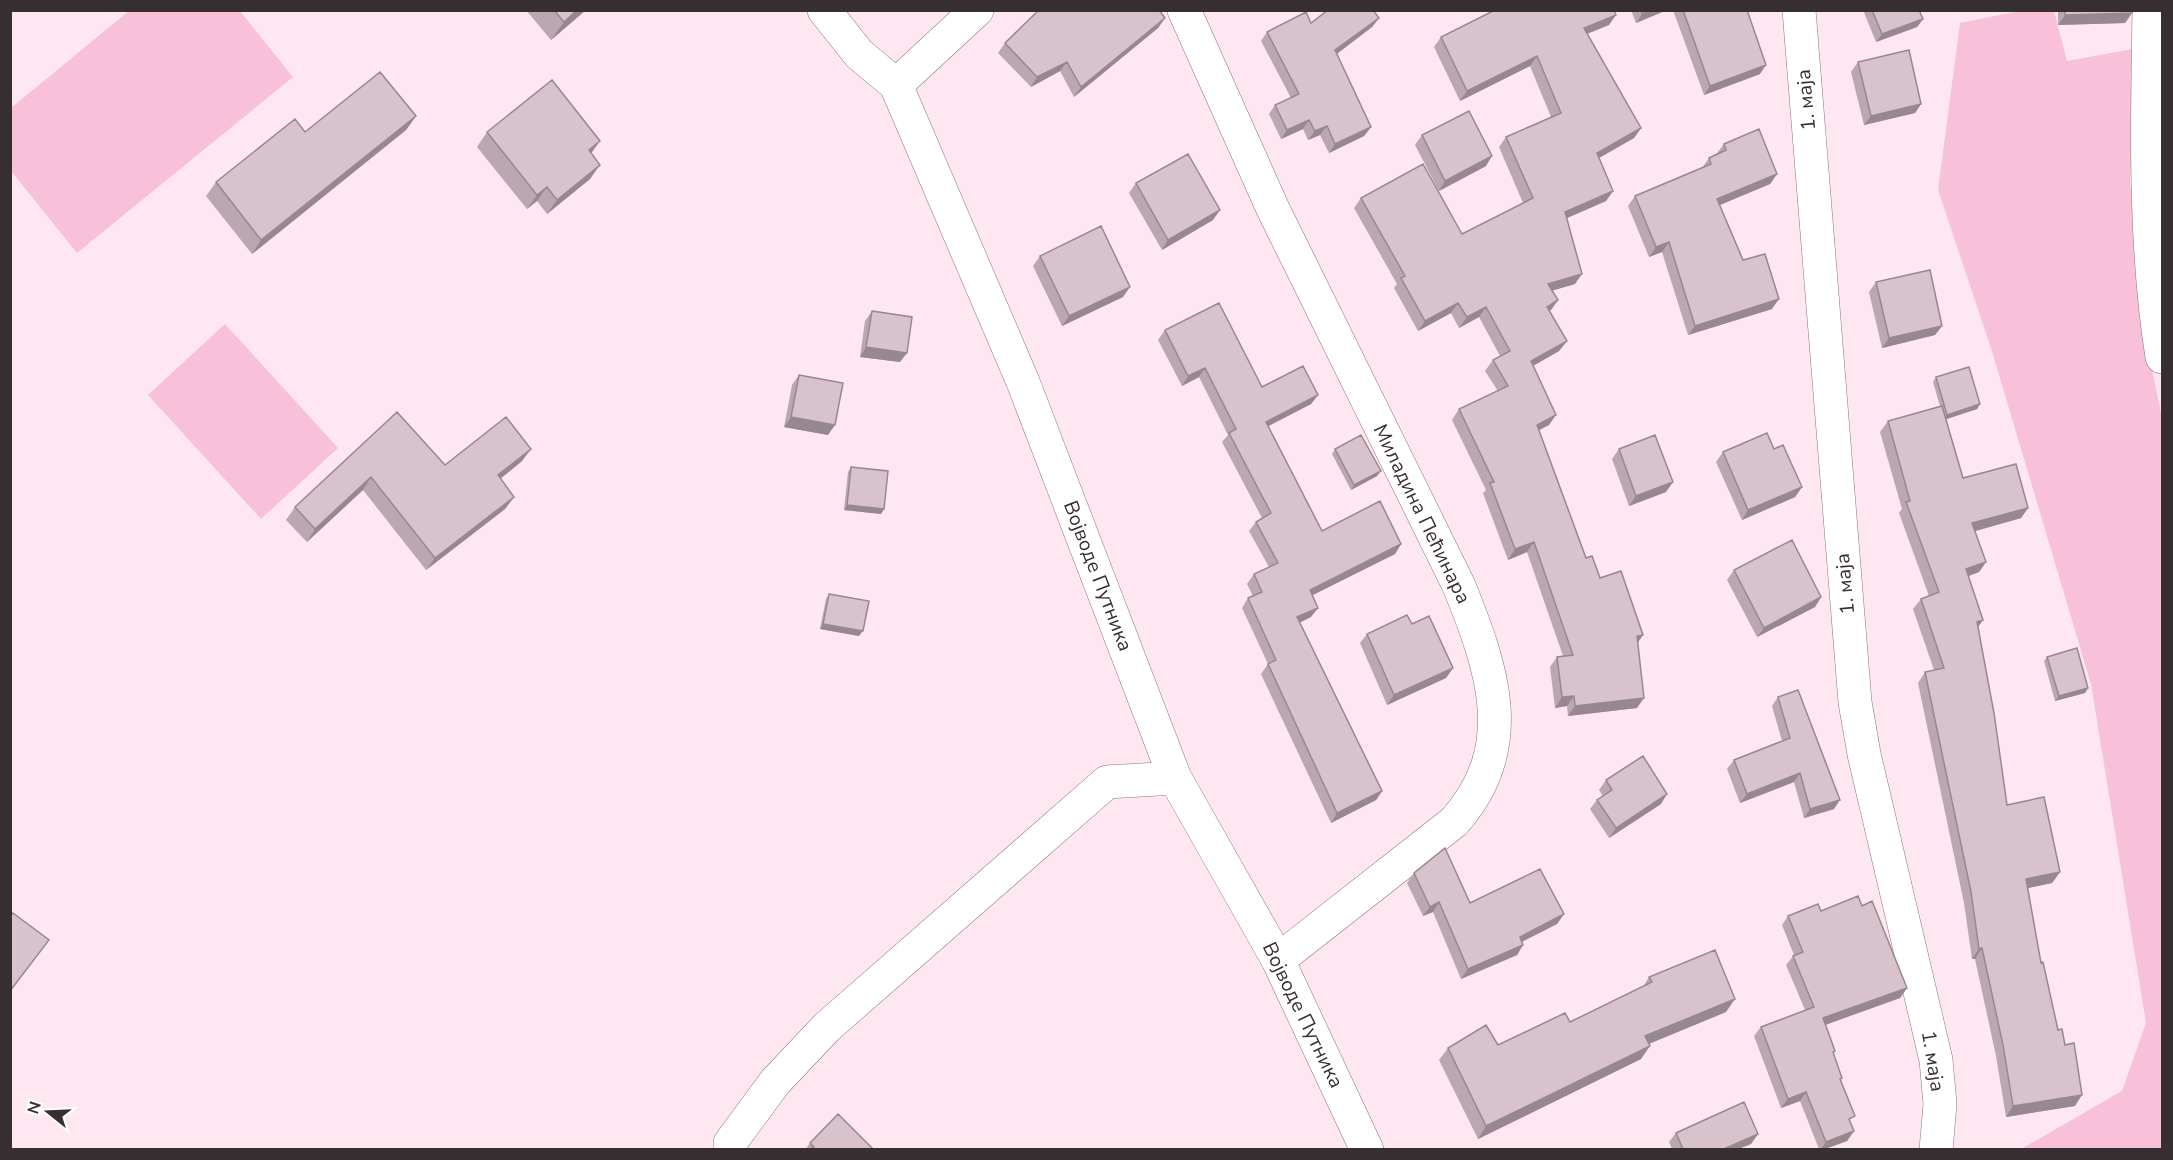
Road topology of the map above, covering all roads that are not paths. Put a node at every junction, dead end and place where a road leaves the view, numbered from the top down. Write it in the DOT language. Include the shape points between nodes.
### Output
graph roads {
  1 [pos="824,10"];
  2 [pos="977,10"];
  3 [pos="1184,10"];
  4 [pos="1799,10"];
  5 [pos="2150,10"];
  6 [pos="896,85"];
  7 [pos="2154,156"];
  8 [pos="2163,357"];
  9 [pos="1175,778"];
  10 [pos="1278,960"];
  11 [pos="730,1143"];
  12 [pos="1367,1149"];
  13 [pos="1936,1149"];
  1 -- 6 [label="street, Војводе Путника" via="860,54"];
  2 -- 6 [label="street"];
  3 -- 10 [label="street, Миладина Пећинара" via="1274,209 1459,586 1484,648 1494,706 1494,742 1486,774 1473,801 1454,822"];
  4 -- 13 [label="street, 1. маја" via="1855,702 1866,765 1936,1060 1940,1104"];
  5 -- 7 [label="street"];
  6 -- 9 [label="street, Војводе Путника" via="1023,382"];
  7 -- 8 [label="street" via="2155,310"];
  9 -- 10 [label="street, Војводе Путника"];
  9 -- 11 [label="street" via="1107,782 827,1028 775,1082"];
  10 -- 12 [label="street, Војводе Путника"];
}
